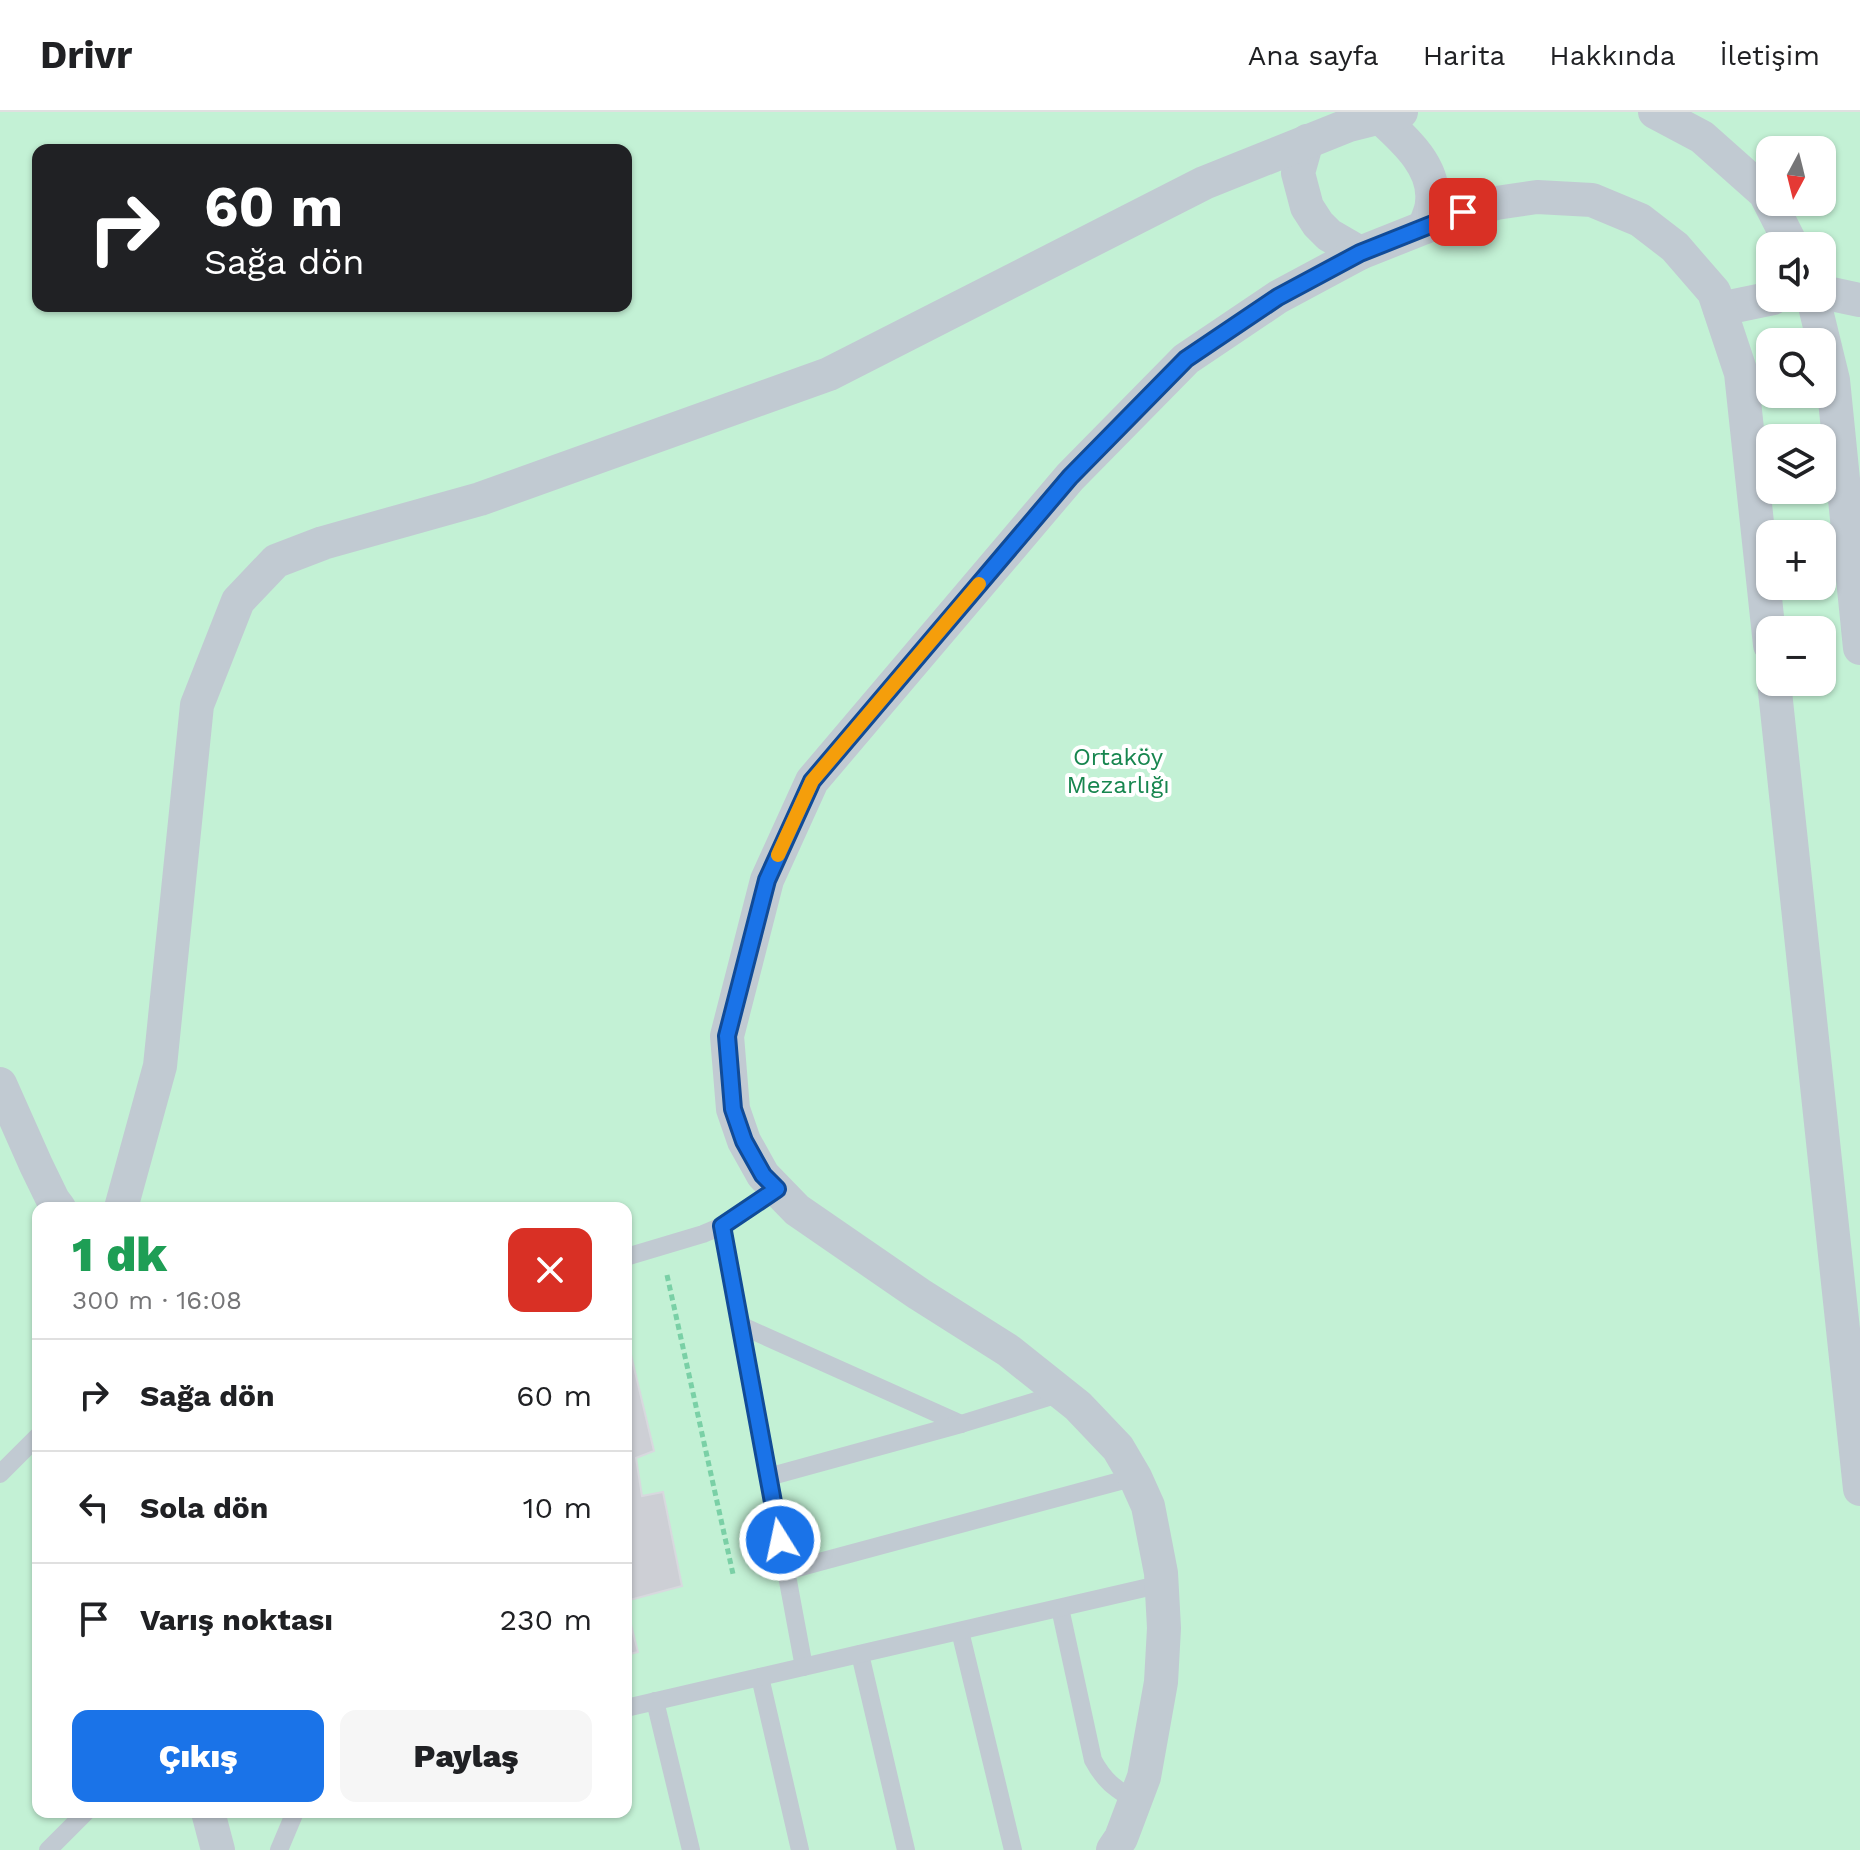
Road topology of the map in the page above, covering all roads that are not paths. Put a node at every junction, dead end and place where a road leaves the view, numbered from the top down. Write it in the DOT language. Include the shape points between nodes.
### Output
graph roads {
  1 [pos="1655,112"];
  2 [pos="1379,116"];
  3 [pos="1307,141"];
  4 [pos="1425,227"];
  5 [pos="1785,232"];
  6 [pos="1360,253"];
  7 [pos="1836,295"];
  8 [pos="1860,300"];
  9 [pos="1756,302"];
  10 [pos="1720,309"];
  11 [pos="1816,312"];
  12 [pos="1767,616"];
  13 [pos="1860,648"];
  14 [pos="1775,696"];
  15 [pos="0,1084"];
  16 [pos="777,1189"];
  17 [pos="54,1202"];
  18 [pos="123,1202"];
  19 [pos="722,1226"];
  20 [pos="632,1255"];
  21 [pos="740,1325"];
  22 [pos="1062,1393"];
  23 [pos="961,1424"];
  24 [pos="32,1442"];
  25 [pos="0,1474"];
  26 [pos="768,1477"];
  27 [pos="1135,1477"];
  28 [pos="1860,1489"];
  29 [pos="786,1571"];
  30 [pos="1162,1584"];
  31 [pos="1060,1608"];
  32 [pos="960,1631"];
  33 [pos="860,1654"];
  34 [pos="804,1667"];
  35 [pos="760,1677"];
  36 [pos="655,1701"];
  37 [pos="632,1707"];
  38 [pos="1135,1801"];
  39 [pos="80,1818"];
  40 [pos="210,1818"];
  41 [pos="292,1818"];
  42 [pos="48,1850"];
  43 [pos="218,1850"];
  44 [pos="279,1850"];
  45 [pos="691,1850"];
  46 [pos="800,1850"];
  47 [pos="906,1850"];
  48 [pos="1013,1850"];
  49 [pos="1113,1850"];
  1 -- 5 [label="street" via="1702,137 1765,193"];
  2 -- 3 [label="street"];
  2 -- 4 [label="street" via="1422,162 1433,201"];
  3 -- 6 [label="street" via="1298,173 1307,207 1329,235"];
  3 -- 18 [label="street" via="1204,183 829,374 480,499 276,561 238,601 197,705 160,1066"];
  4 -- 6 [label="street"];
  4 -- 10 [label="street" via="1496,203 1537,197 1592,200 1640,220 1675,247 1714,292"];
  6 -- 16 [label="street" via="1278,297 1186,359 1070,477 812,781 767,880 727,1036 733,1109 744,1141"];
  7 -- 8 [label="street"];
  9 -- 10 [label="street"];
  10 -- 12 [label="street" via="1741,373"];
  11 -- 13 [label="street" via="1833,380"];
  14 -- 28 [label="street"];
  15 -- 17 [label="street"];
  16 -- 19 [label="lane"];
  16 -- 22 [label="street" via="797,1210 1009,1351"];
  19 -- 20 [label="lane"];
  19 -- 21 [label="lane"];
  21 -- 23 [label="lane"];
  21 -- 26 [label="lane"];
  22 -- 23 [label="lane"];
  22 -- 27 [label="street" via="1118,1448"];
  23 -- 26 [label="lane"];
  24 -- 25 [label="lane"];
  26 -- 29 [label="lane"];
  27 -- 29 [label="lane"];
  27 -- 30 [label="street" via="1148,1506"];
  29 -- 34 [label="lane"];
  30 -- 31 [label="lane"];
  30 -- 38 [label="street" via="1161,1682"];
  31 -- 32 [label="lane"];
  31 -- 38 [label="lane" via="1093,1760 1109,1784"];
  32 -- 33 [label="lane"];
  32 -- 48 [label="lane"];
  33 -- 34 [label="lane"];
  33 -- 47 [label="lane"];
  34 -- 35 [label="lane"];
  35 -- 36 [label="lane"];
  35 -- 46 [label="lane"];
  36 -- 37 [label="lane"];
  36 -- 45 [label="lane"];
  38 -- 49 [label="street"];
  39 -- 42 [label="lane"];
  40 -- 43 [label="street"];
  41 -- 44 [label="lane"];
}
